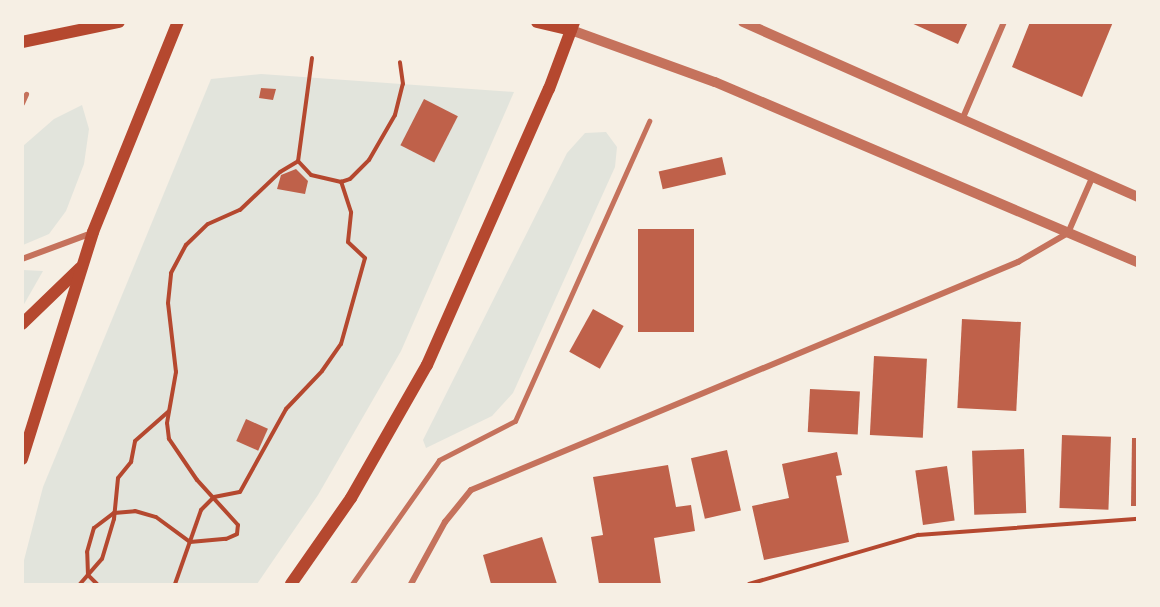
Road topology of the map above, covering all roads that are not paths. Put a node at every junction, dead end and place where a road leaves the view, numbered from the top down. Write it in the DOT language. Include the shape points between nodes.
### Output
graph roads {
  1 [pos="119,22"];
  2 [pos="178,22"];
  3 [pos="537,22"];
  4 [pos="743,22"];
  5 [pos="1004,22"];
  6 [pos="573,26"];
  7 [pos="22,42"];
  8 [pos="26,94"];
  9 [pos="22,103"];
  10 [pos="650,121"];
  11 [pos="962,121"];
  12 [pos="1092,178"];
  13 [pos="1137,197"];
  14 [pos="93,232"];
  15 [pos="1068,233"];
  16 [pos="22,259"];
  17 [pos="1137,262"];
  18 [pos="81,267"];
  19 [pos="22,324"];
  20 [pos="22,459"];
  21 [pos="291,585"];
  22 [pos="352,585"];
  23 [pos="411,585"];
  1 -- 7 [label="main road"];
  2 -- 14 [label="main road"];
  3 -- 6 [label="main road"];
  4 -- 11 [label="street"];
  5 -- 11 [label="street"];
  6 -- 15 [label="street" via="715,82"];
  6 -- 21 [label="main road" via="427,365 351,498"];
  8 -- 9 [label="street"];
  10 -- 22 [label="street" via="515,421 439,460"];
  11 -- 12 [label="street"];
  12 -- 13 [label="street"];
  12 -- 15 [label="street"];
  14 -- 16 [label="street"];
  14 -- 18 [label="main road"];
  15 -- 17 [label="street"];
  15 -- 23 [label="street" via="991,274 471,490 445,522"];
  18 -- 19 [label="main road"];
  18 -- 20 [label="main road"];
}
